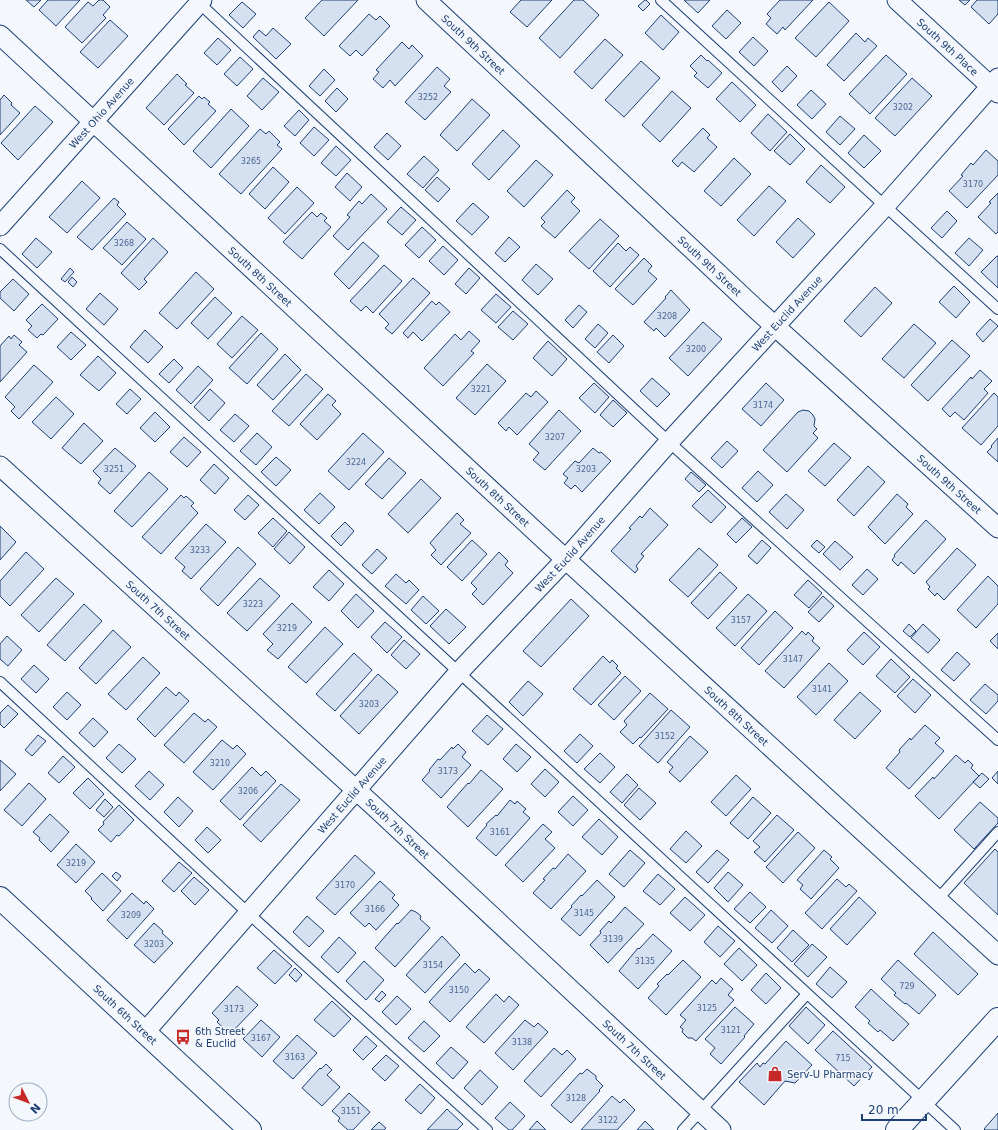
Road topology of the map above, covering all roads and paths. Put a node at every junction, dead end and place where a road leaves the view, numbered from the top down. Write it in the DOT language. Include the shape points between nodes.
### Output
graph roads {
  1 [pos="426,0"];
  2 [pos="661,0"];
  3 [pos="897,0"];
  4 [pos="199,1"];
  5 [pos="0,35"];
  6 [pos="996,86"];
  7 [pos="93,122"];
  8 [pos="885,206"];
  9 [pos="0,226"];
  10 [pos="0,250"];
  11 [pos="998,309"];
  12 [pos="775,326"];
  13 [pos="669,442"];
  14 [pos="0,466"];
  15 [pos="998,528"];
  16 [pos="566,558"];
  17 [pos="459,672"];
  18 [pos="0,682"];
  19 [pos="998,740"];
  20 [pos="356,790"];
  21 [pos="998,832"];
  22 [pos="0,898"];
  23 [pos="937,900"];
  24 [pos="248,913"];
  25 [pos="998,955"];
  26 [pos="807,994"];
  27 [pos="998,1019"];
  28 [pos="144,1033"];
  29 [pos="924,1101"];
  30 [pos="700,1111"];
  31 [pos="903,1128"];
  32 [pos="250,1130"];
  33 [pos="487,1130"];
  34 [pos="683,1130"];
  35 [pos="721,1130"];
  36 [pos="955,1130"];
  1 -- 12 [label="street, South 9th Street"];
  2 -- 8 [label="lane"];
  3 -- 6 [label="street, South 9th Place"];
  4 -- 7 [label="street, West Ohio Avenue"];
  4 -- 13 [label="lane"];
  5 -- 7 [label="street, South 8th Street"];
  6 -- 8 [label="street, West Euclid Avenue"];
  7 -- 9 [label="street, West Ohio Avenue"];
  7 -- 16 [label="street, South 8th Street"];
  8 -- 11 [label="lane"];
  8 -- 12 [label="street, West Euclid Avenue"];
  10 -- 17 [label="lane"];
  12 -- 13 [label="street, West Euclid Avenue"];
  12 -- 15 [label="street, South 9th Street"];
  13 -- 16 [label="street, West Euclid Avenue"];
  13 -- 19 [label="lane"];
  14 -- 20 [label="street, South 7th Street"];
  16 -- 17 [label="street, West Euclid Avenue"];
  16 -- 23 [label="street, South 8th Street"];
  17 -- 20 [label="street, West Euclid Avenue"];
  17 -- 26 [label="lane"];
  18 -- 24 [label="lane"];
  20 -- 24 [label="street, West Euclid Avenue"];
  20 -- 30 [label="street, South 7th Street"];
  21 -- 23 [label="lane"];
  22 -- 28 [label="street, South 6th Street"];
  23 -- 25 [label="street, South 8th Street"];
  24 -- 28 [label="street, West Euclid Avenue"];
  24 -- 33 [label="lane"];
  26 -- 29 [label="lane"];
  26 -- 30 [label="lane"];
  27 -- 29 [label="street"];
  28 -- 32 [label="street, South 6th Street"];
  29 -- 31 [label="street"];
  29 -- 36 [label="lane"];
  30 -- 34 [label="lane"];
  30 -- 35 [label="street, South 7th Street"];
}
